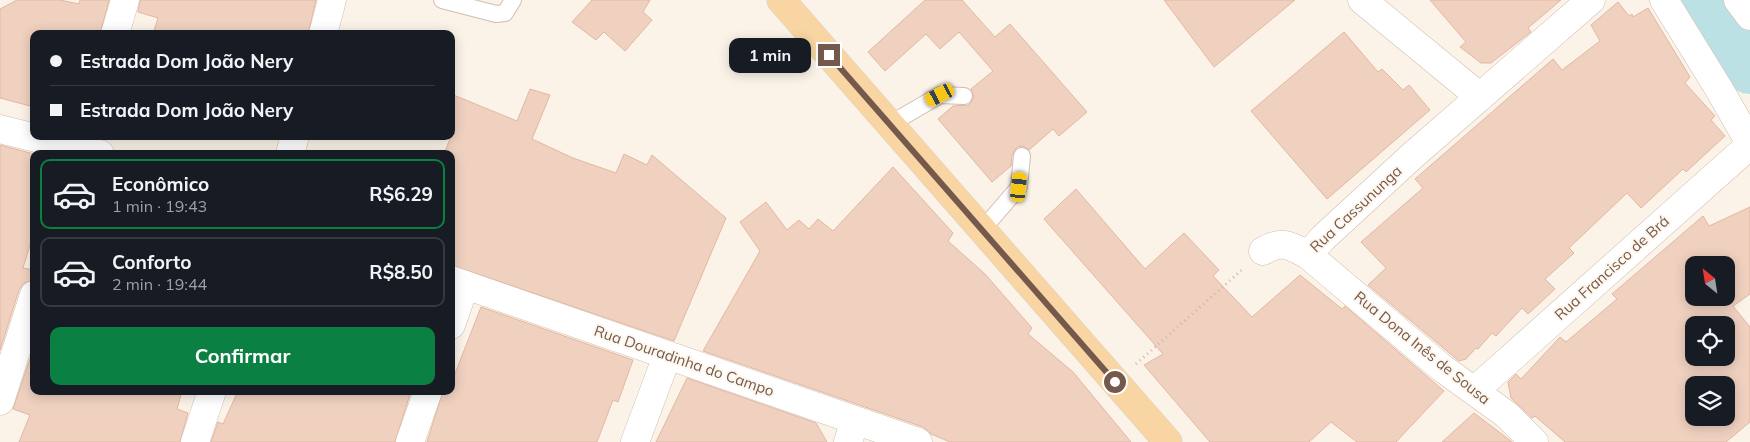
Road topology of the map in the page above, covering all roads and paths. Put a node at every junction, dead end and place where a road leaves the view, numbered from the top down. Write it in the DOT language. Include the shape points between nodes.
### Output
graph roads {
  1 [pos="125,0"];
  2 [pos="332,0"];
  3 [pos="442,0"];
  4 [pos="513,0"];
  5 [pos="781,0"];
  6 [pos="1362,0"];
  7 [pos="1591,0"];
  8 [pos="1664,0"];
  9 [pos="1738,0"];
  10 [pos="1750,16"];
  11 [pos="116,30"];
  12 [pos="324,30"];
  13 [pos="964,96"];
  14 [pos="1480,97"];
  15 [pos="890,124"];
  16 [pos="0,129"];
  17 [pos="30,136"];
  18 [pos="50,140"];
  19 [pos="1750,144"];
  20 [pos="86,148"];
  21 [pos="1022,156"];
  22 [pos="982,230"];
  23 [pos="1263,251"];
  24 [pos="1308,255"];
  25 [pos="458,282"];
  26 [pos="455,300"];
  27 [pos="30,307"];
  28 [pos="667,356"];
  29 [pos="1115,382"];
  30 [pos="1474,391"];
  31 [pos="211,395"];
  32 [pos="427,395"];
  33 [pos="0,400"];
  34 [pos="851,431"];
  35 [pos="195,442"];
  36 [pos="410,442"];
  37 [pos="635,442"];
  38 [pos="918,442"];
  39 [pos="1168,442"];
  40 [pos="1534,442"];
  1 -- 11 [label="street"];
  2 -- 12 [label="street"];
  3 -- 4 [label="lane" via="496,14 505,13"];
  5 -- 15 [label="main road"];
  6 -- 14 [label="street"];
  7 -- 14 [label="street, Rua Cassununga"];
  8 -- 19 [label="street"];
  9 -- 10 [label="street"];
  13 -- 15 [label="lane" via="940,95"];
  14 -- 24 [label="street, Rua Cassununga"];
  15 -- 22 [label="main road"];
  16 -- 17 [label="street"];
  18 -- 20 [label="street"];
  19 -- 30 [label="street, Rua Francisco de Brá"];
  21 -- 22 [label="lane" via="1019,187"];
  22 -- 29 [label="main road"];
  23 -- 24 [label="street, Rua Cassununga" via="1276,244 1290,246"];
  23 -- 29 [label="path"];
  24 -- 30 [label="street, Rua Dona Inês de Sousa"];
  25 -- 26 [label="street"];
  25 -- 28 [label="street, Rua Douradinha do Campo"];
  27 -- 33 [label="street"];
  28 -- 34 [label="street, Rua Douradinha do Campo"];
  28 -- 37 [label="street"];
  29 -- 39 [label="main road"];
  30 -- 40 [label="street, Rua Dona Inês de Sousa" via="1507,415"];
  31 -- 35 [label="street"];
  32 -- 36 [label="street"];
  34 -- 38 [label="street, Rua Douradinha do Campo"];
}
